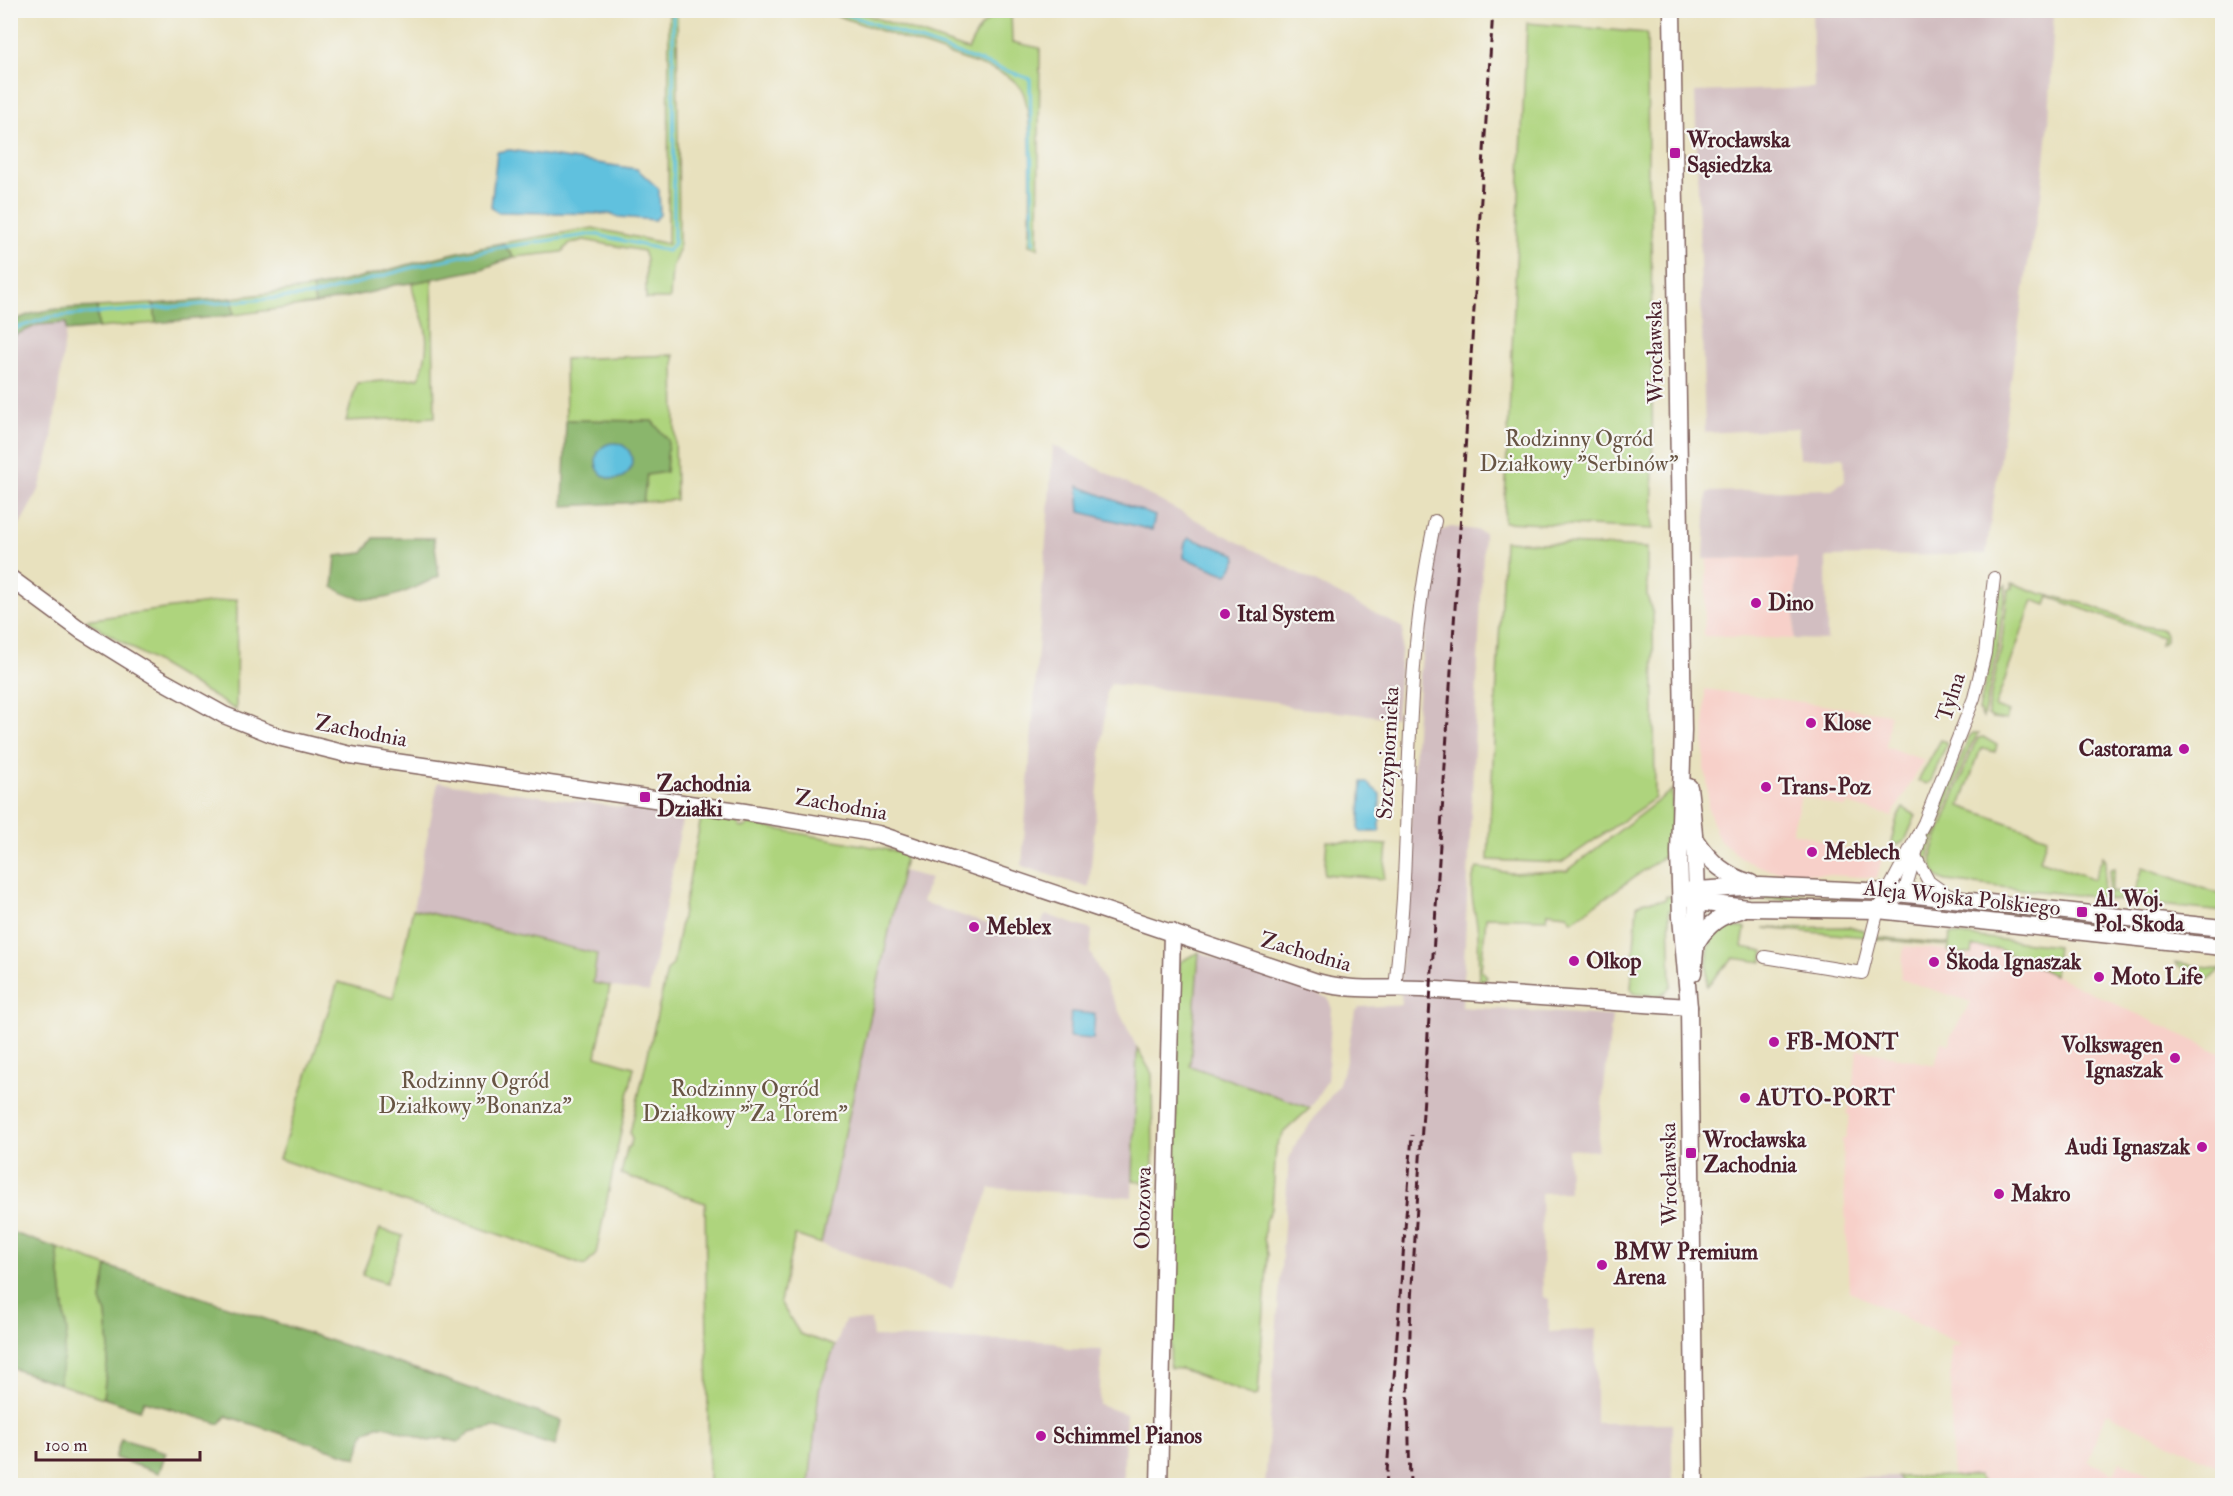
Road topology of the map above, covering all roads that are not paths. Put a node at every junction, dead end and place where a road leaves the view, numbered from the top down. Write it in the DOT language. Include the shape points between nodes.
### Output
graph roads {
  1 [pos="1672,10"];
  2 [pos="1436,521"];
  3 [pos="10,578"];
  4 [pos="1994,578"];
  5 [pos="1683,730"];
  6 [pos="1924,823"];
  7 [pos="1696,841"];
  8 [pos="1916,858"];
  9 [pos="1760,886"];
  10 [pos="1896,892"];
  11 [pos="1692,894"];
  12 [pos="1951,898"];
  13 [pos="1748,908"];
  14 [pos="1878,910"];
  15 [pos="2223,927"];
  16 [pos="1172,932"];
  17 [pos="1697,942"];
  18 [pos="2223,947"];
  19 [pos="1765,957"];
  20 [pos="1395,989"];
  21 [pos="1689,1007"];
  22 [pos="1159,1485"];
  23 [pos="1695,1485"];
  1 -- 5 [label="street, Wrocławska"];
  2 -- 20 [label="street, Szczypiornicka" via="1423,586 1412,691"];
  3 -- 16 [label="street, Zachodnia" via="82,631 170,685 224,715 282,738 379,759 878,834"];
  4 -- 6 [label="street, Tylna" via="1978,687"];
  5 -- 7 [label="street, Wrocławska"];
  5 -- 11 [label="street, Wrocławska"];
  6 -- 8 [label="street, Tylna"];
  6 -- 10 [label="street, Tylna"];
  7 -- 9 [label="street" via="1725,873"];
  7 -- 11 [label="street, Wrocławska"];
  8 -- 10 [label="street, Tylna"];
  8 -- 12 [label="street" via="1929,882"];
  9 -- 10 [label="street, Aleja Wojska Polskiego"];
  9 -- 11 [label="street, Aleja Wojska Polskiego"];
  10 -- 12 [label="street, Aleja Wojska Polskiego"];
  10 -- 14 [label="street, Tylna"];
  11 -- 13 [label="street, Aleja Wojska Polskiego"];
  11 -- 17 [label="street, Wrocławska"];
  11 -- 21 [label="street, Wrocławska"];
  12 -- 15 [label="street, Aleja Wojska Polskiego"];
  13 -- 14 [label="street, Aleja Wojska Polskiego"];
  13 -- 17 [label="street" via="1717,919"];
  14 -- 18 [label="street, Aleja Wojska Polskiego"];
  14 -- 19 [label="street, Tylna" via="1862,973"];
  16 -- 20 [label="street, Zachodnia" via="1329,986"];
  16 -- 22 [label="street, Obozowa"];
  17 -- 21 [label="street, Wrocławska"];
  20 -- 21 [label="street, Zachodnia"];
  21 -- 23 [label="street, Wrocławska"];
}
